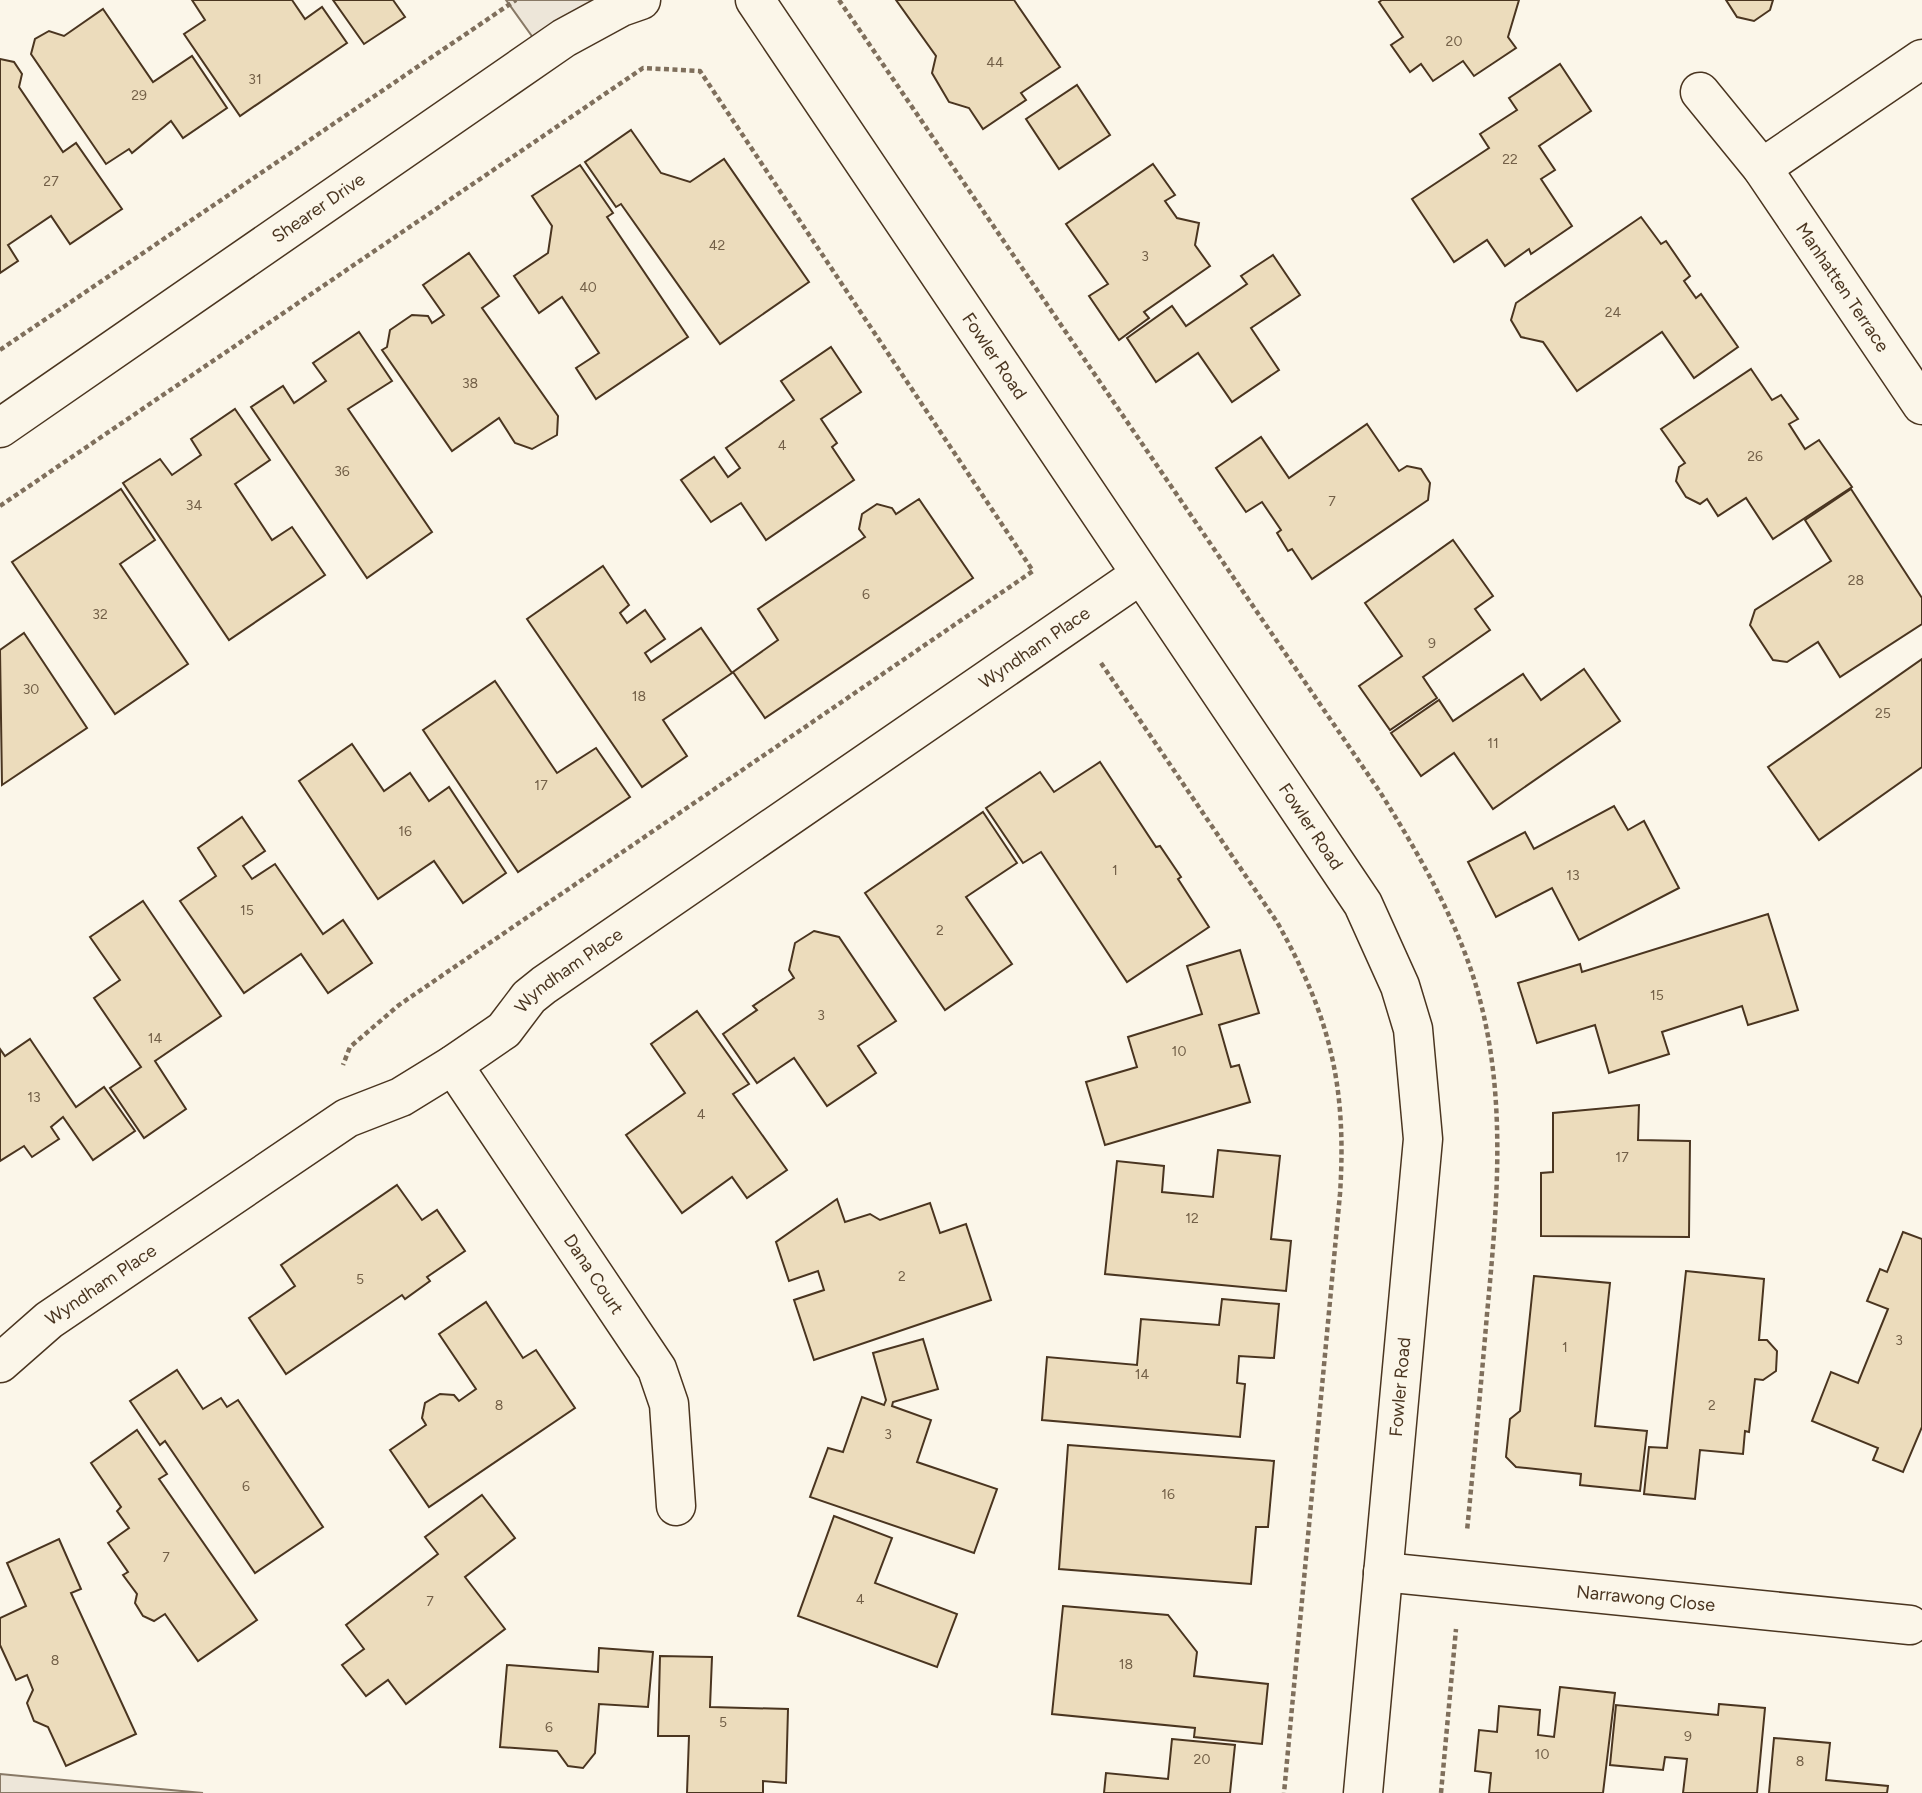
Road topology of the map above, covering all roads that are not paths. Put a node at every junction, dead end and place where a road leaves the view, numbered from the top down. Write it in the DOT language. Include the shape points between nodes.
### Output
graph roads {
  1 [pos="641,0"];
  2 [pos="755,0"];
  3 [pos="1922,59"];
  4 [pos="1700,92"];
  5 [pos="1762,168"];
  6 [pos="1922,405"];
  7 [pos="0,428"];
  8 [pos="1140,575"];
  9 [pos="453,1065"];
  10 [pos="0,1363"];
  11 [pos="676,1506"];
  12 [pos="1383,1572"];
  13 [pos="1910,1625"];
  14 [pos="1363,1793"];
  1 -- 7 [label="street, Shearer Drive" via="564,38"];
  2 -- 8 [label="street, Fowler Road"];
  3 -- 5 [label="street"];
  4 -- 5 [label="street, Manhatten Terrace"];
  5 -- 6 [label="street, Manhatten Terrace"];
  8 -- 9 [label="street, Wyndham Place" via="544,985 504,1030"];
  8 -- 12 [label="street, Fowler Road" via="1363,904 1400,986 1413,1029 1423,1139"];
  9 -- 10 [label="street, Wyndham Place" via="401,1097 346,1118 48,1320"];
  9 -- 11 [label="street, Dana Court" via="657,1369 669,1404"];
  12 -- 13 [label="street, Narrawong Close"];
  12 -- 14 [label="street, Fowler Road"];
}
